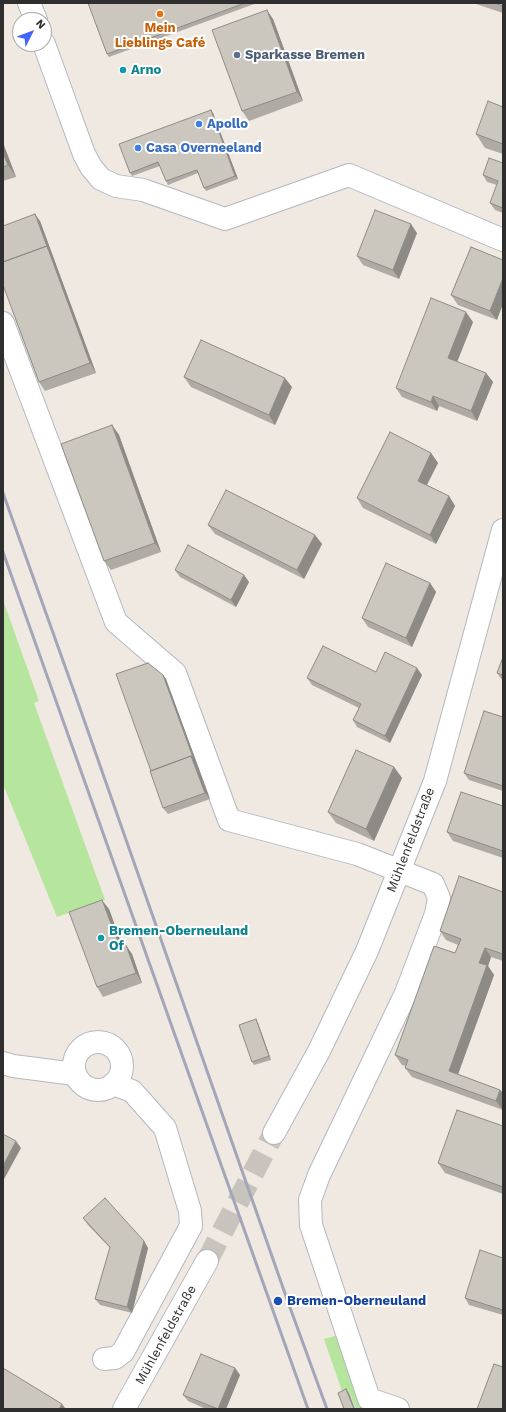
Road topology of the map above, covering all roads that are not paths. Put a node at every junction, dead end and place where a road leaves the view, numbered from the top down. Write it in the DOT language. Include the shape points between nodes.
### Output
graph roads {
  1 [pos="47,52"];
  2 [pos="503,240"];
  3 [pos="3,323"];
  4 [pos="503,530"];
  5 [pos="400,870"];
  6 [pos="3,1063"];
  7 [pos="75,1074"];
  8 [pos="113,1084"];
  9 [pos="274,1133"];
  10 [pos="207,1261"];
  11 [pos="104,1359"];
  12 [pos="371,1404"];
  13 [pos="124,1409"];
  14 [pos="398,1409"];
  1 -- 2 [label="street" via="91,167 101,179 116,186 143,190 225,219 349,175"];
  3 -- 5 [label="street" via="116,622 175,673 230,820 357,854"];
  4 -- 5 [label="street, Mühlenfeldstraße" via="435,781"];
  5 -- 9 [label="street, Mühlenfeldstraße" via="364,958 319,1051"];
  5 -- 12 [label="street" via="433,884 439,898 436,914 406,993 319,1175 310,1200 311,1225"];
  6 -- 7 [label="street"];
  7 -- 8 [label="street" via="79,1081 92,1089 100,1090"];
  7 -- 8 [label="street" via="75,1058 78,1051 91,1043 107,1044 119,1054 122,1062 119,1078"];
  8 -- 11 [label="street" via="132,1091 165,1128 190,1211 191,1226 123,1352 115,1358"];
  10 -- 13 [label="street, Mühlenfeldstraße"];
  12 -- 14 [label="street"];
}
